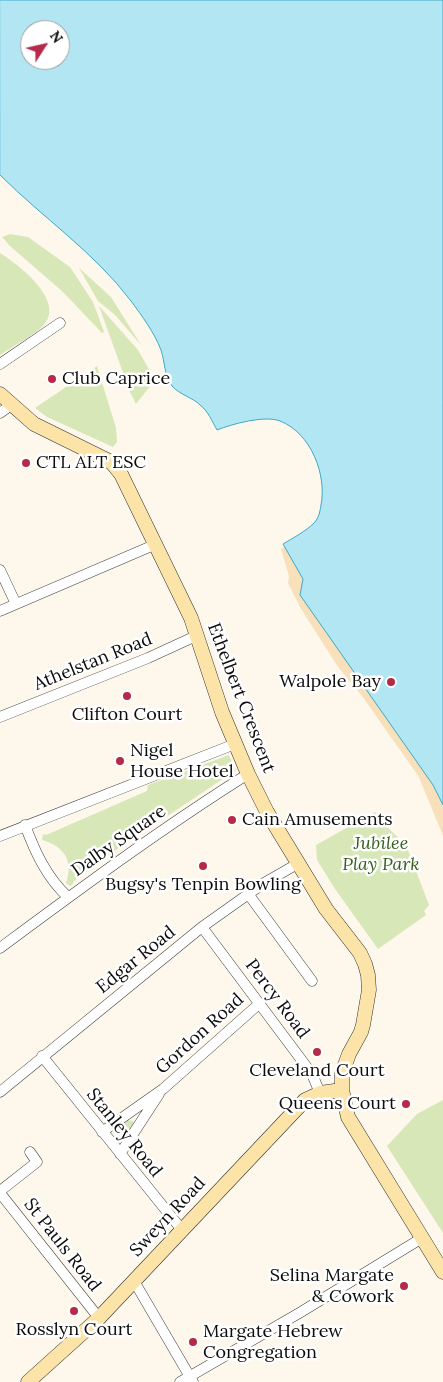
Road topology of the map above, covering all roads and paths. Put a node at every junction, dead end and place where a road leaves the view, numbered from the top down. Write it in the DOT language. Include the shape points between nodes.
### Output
graph roads {
  1 [pos="60,323"];
  2 [pos="0,364"];
  3 [pos="0,394"];
  4 [pos="6,409"];
  5 [pos="154,545"];
  6 [pos="0,570"];
  7 [pos="16,604"];
  8 [pos="0,611"];
  9 [pos="198,635"];
  10 [pos="0,717"];
  11 [pos="235,744"];
  12 [pos="248,774"];
  13 [pos="25,825"];
  14 [pos="0,836"];
  15 [pos="299,863"];
  16 [pos="249,894"];
  17 [pos="68,897"];
  18 [pos="202,927"];
  19 [pos="0,948"];
  20 [pos="312,981"];
  21 [pos="260,1003"];
  22 [pos="42,1056"];
  23 [pos="163,1090"];
  24 [pos="342,1090"];
  25 [pos="0,1092"];
  26 [pos="320,1094"];
  27 [pos="102,1132"];
  28 [pos="30,1152"];
  29 [pos="120,1154"];
  30 [pos="0,1192"];
  31 [pos="182,1230"];
  32 [pos="422,1238"];
  33 [pos="443,1272"];
  34 [pos="134,1281"];
  35 [pos="99,1318"];
  36 [pos="191,1379"];
  37 [pos="28,1382"];
  38 [pos="180,1382"];
  1 -- 2 [label="street"];
  3 -- 4 [label="main road, Ethelbert Crescent"];
  4 -- 5 [label="main road, Ethelbert Crescent" via="112,463 121,474"];
  5 -- 7 [label="street"];
  5 -- 9 [label="main road, Ethelbert Crescent"];
  6 -- 7 [label="street"];
  7 -- 8 [label="street"];
  9 -- 10 [label="street, Athelstan Road"];
  9 -- 11 [label="main road, Ethelbert Crescent"];
  11 -- 12 [label="main road, Ethelbert Crescent"];
  11 -- 13 [label="street, Dalby Square"];
  12 -- 15 [label="main road, Ethelbert Crescent"];
  12 -- 17 [label="street, Dalby Square" via="204,801"];
  13 -- 14 [label="street"];
  13 -- 17 [label="street, Dalby Square" via="45,869"];
  15 -- 16 [label="street, Edgar Road"];
  15 -- 24 [label="main road, Ethelbert Crescent" via="326,909 360,953 368,975 369,990 361,1032 342,1073"];
  16 -- 18 [label="street, Edgar Road"];
  16 -- 20 [label="street"];
  17 -- 19 [label="street"];
  18 -- 21 [label="street, Percy Road"];
  18 -- 22 [label="street, Edgar Road"];
  21 -- 23 [label="street, Gordon Road"];
  21 -- 26 [label="street, Percy Road" via="312,1074"];
  22 -- 25 [label="street, Edgar Road"];
  22 -- 27 [label="street, Stanley Road"];
  23 -- 27 [label="street, Gordon Road"];
  23 -- 29 [label="street, Gordon Road"];
  24 -- 26 [label="main road, Sweyn Road"];
  24 -- 32 [label="main road, Ethelbert Crescent" via="348,1117"];
  26 -- 31 [label="main road, Sweyn Road" via="305,1100"];
  27 -- 29 [label="street, Stanley Road"];
  28 -- 30 [label="street" via="37,1162"];
  29 -- 31 [label="street, Stanley Road"];
  30 -- 35 [label="street, St Pauls Road"];
  31 -- 34 [label="main road, Sweyn Road"];
  32 -- 33 [label="main road, Ethelbert Crescent"];
  32 -- 36 [label="street"];
  34 -- 35 [label="main road, Sweyn Road"];
  34 -- 36 [label="street"];
  35 -- 37 [label="main road, Sweyn Road"];
  36 -- 38 [label="street"];
}
